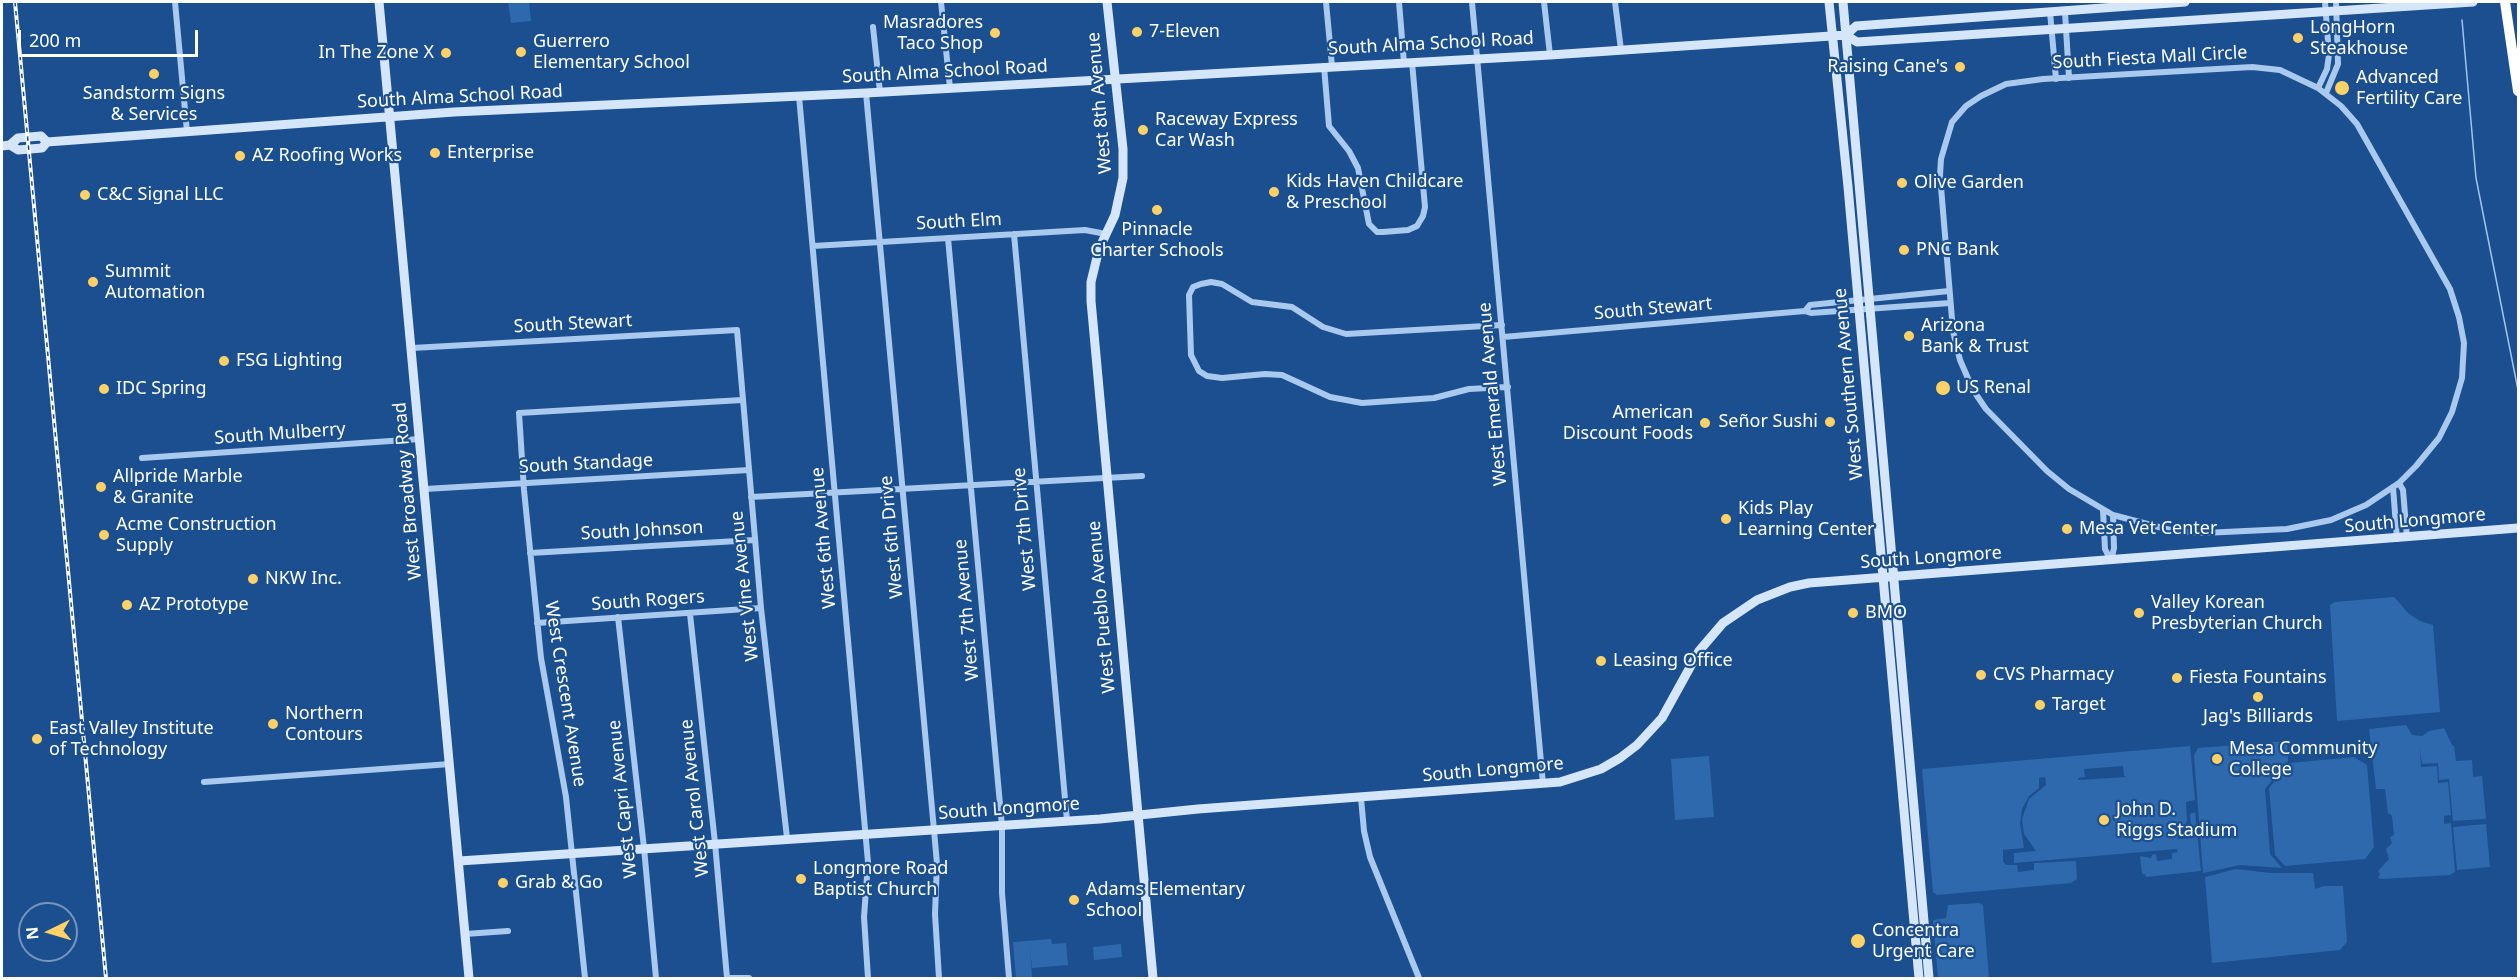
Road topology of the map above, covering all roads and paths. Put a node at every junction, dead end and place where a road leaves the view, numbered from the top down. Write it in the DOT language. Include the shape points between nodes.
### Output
graph roads {
  1 [pos="175,2"];
  2 [pos="379,2"];
  3 [pos="941,2"];
  4 [pos="1107,2"];
  5 [pos="1326,2"];
  6 [pos="1399,2"];
  7 [pos="1472,2"];
  8 [pos="1544,2"];
  9 [pos="1615,2"];
  10 [pos="1829,2"];
  11 [pos="1843,2"];
  12 [pos="2052,2"];
  13 [pos="2185,2"];
  14 [pos="2473,2"];
  15 [pos="2505,2"];
  16 [pos="2331,6"];
  17 [pos="2064,7"];
  18 [pos="2050,12"];
  19 [pos="873,27"];
  20 [pos="2066,27"];
  21 [pos="2051,28"];
  22 [pos="1846,34"];
  23 [pos="1832,35"];
  24 [pos="1621,50"];
  25 [pos="1550,55"];
  26 [pos="1478,58"];
  27 [pos="1408,62"];
  28 [pos="1328,66"];
  29 [pos="2056,78"];
  30 [pos="2069,78"];
  31 [pos="1116,79"];
  32 [pos="950,88"];
  33 [pos="2318,88"];
  34 [pos="2518,91"];
  35 [pos="880,92"];
  36 [pos="867,93"];
  37 [pos="2326,93"];
  38 [pos="799,96"];
  39 [pos="391,117"];
  40 [pos="187,132"];
  41 [pos="6,145"];
  42 [pos="1014,234"];
  43 [pos="1106,234"];
  44 [pos="948,238"];
  45 [pos="880,242"];
  46 [pos="813,246"];
  47 [pos="1949,291"];
  48 [pos="1868,298"];
  49 [pos="1950,303"];
  50 [pos="1858,305"];
  51 [pos="1869,309"];
  52 [pos="1502,325"];
  53 [pos="736,330"];
  54 [pos="1503,337"];
  55 [pos="412,348"];
  56 [pos="1508,387"];
  57 [pos="742,399"];
  58 [pos="420,439"];
  59 [pos="142,458"];
  60 [pos="748,470"];
  61 [pos="1142,476"];
  62 [pos="1107,478"];
  63 [pos="1036,481"];
  64 [pos="523,483"];
  65 [pos="2399,483"];
  66 [pos="970,485"];
  67 [pos="2393,487"];
  68 [pos="425,489"];
  69 [pos="903,489"];
  70 [pos="835,493"];
  71 [pos="751,497"];
  72 [pos="2103,510"];
  73 [pos="2112,515"];
  74 [pos="2518,528"];
  75 [pos="2402,538"];
  76 [pos="755,540"];
  77 [pos="530,553"];
  78 [pos="2111,561"];
  79 [pos="1888,578"];
  80 [pos="761,608"];
  81 [pos="690,614"];
  82 [pos="618,617"];
  83 [pos="537,623"];
  84 [pos="1893,683"];
  85 [pos="1909,748"];
  86 [pos="450,764"];
  87 [pos="204,782"];
  88 [pos="1543,784"];
  89 [pos="1361,798"];
  90 [pos="1137,816"];
  91 [pos="1067,821"];
  92 [pos="1002,826"];
  93 [pos="934,830"];
  94 [pos="866,836"];
  95 [pos="787,838"];
  96 [pos="716,843"];
  97 [pos="644,848"];
  98 [pos="572,853"];
  99 [pos="459,861"];
  100 [pos="508,931"];
  101 [pos="465,934"];
  102 [pos="469,978"];
  103 [pos="585,978"];
  104 [pos="656,978"];
  105 [pos="727,978"];
  106 [pos="749,978"];
  107 [pos="868,978"];
  108 [pos="939,978"];
  109 [pos="1009,978"];
  110 [pos="1153,978"];
  111 [pos="1419,978"];
  112 [pos="1919,978"];
  113 [pos="1929,978"];
  1 -- 40 [label="street"];
  2 -- 39 [label="main road, West Broadway Road"];
  3 -- 32 [label="street"];
  4 -- 31 [label="main road, West 8th Avenue"];
  5 -- 28 [label="street"];
  6 -- 27 [label="street"];
  7 -- 26 [label="street, West Emerald Avenue"];
  8 -- 25 [label="street"];
  9 -- 24 [label="street"];
  10 -- 23 [label="main road, West Southern Avenue"];
  11 -- 22 [label="main road, West Southern Avenue"];
  12 -- 18 [label="main road"];
  13 -- 17 [label="main road, South Alma School Road"];
  14 -- 16 [label="main road, South Alma School Road"];
  15 -- 34 [label="highway"];
  16 -- 20 [label="main road, South Alma School Road"];
  16 -- 33 [label="street" via="2327,69"];
  16 -- 37 [label="street" via="2338,64"];
  17 -- 18 [label="main road, South Alma School Road"];
  17 -- 20 [label="street"];
  18 -- 21 [label="street"];
  18 -- 22 [label="main road, South Alma School Road" via="1856,26"];
  19 -- 35 [label="street"];
  20 -- 21 [label="main road, South Alma School Road"];
  20 -- 30 [label="street"];
  21 -- 22 [label="main road, South Alma School Road" via="1857,42"];
  21 -- 29 [label="street"];
  22 -- 23 [label="main road, South Alma School Road"];
  22 -- 48 [label="main road, West Southern Avenue"];
  23 -- 24 [label="main road, South Alma School Road"];
  23 -- 50 [label="main road, West Southern Avenue"];
  24 -- 25 [label="main road, South Alma School Road"];
  25 -- 26 [label="main road, South Alma School Road"];
  26 -- 27 [label="main road, South Alma School Road"];
  26 -- 52 [label="street, West Emerald Avenue"];
  27 -- 28 [label="main road, South Alma School Road"];
  27 -- 28 [label="street" via="1425,207 1417,226 1392,232 1377,232 1369,224 1358,168 1329,126"];
  28 -- 31 [label="main road, South Alma School Road"];
  29 -- 30 [label="street, South Fiesta Mall Circle"];
  29 -- 47 [label="street, South Fiesta Mall Circle" via="2022,81 1989,91 1971,102 1952,122 1943,145 1940,175"];
  30 -- 33 [label="street, South Fiesta Mall Circle" via="2252,66 2280,70"];
  31 -- 32 [label="main road, South Alma School Road"];
  31 -- 43 [label="main road, West 8th Avenue" via="1123,178 1120,201"];
  32 -- 35 [label="main road, South Alma School Road"];
  33 -- 37 [label="street, South Fiesta Mall Circle"];
  35 -- 36 [label="main road, South Alma School Road"];
  36 -- 38 [label="main road, South Alma School Road"];
  36 -- 45 [label="street, West 6th Drive"];
  37 -- 65 [label="street, South Fiesta Mall Circle" via="2360,130 2450,289 2464,343 2452,412 2439,438"];
  38 -- 39 [label="main road, South Alma School Road"];
  38 -- 46 [label="street, West 6th Avenue"];
  39 -- 40 [label="main road, South Alma School Road"];
  39 -- 55 [label="main road, West Broadway Road"];
  40 -- 41 [label="main road, South Alma School Road" via="47,142 42,148 18,150"];
  42 -- 43 [label="street, South Elm" via="1085,230"];
  42 -- 44 [label="street, South Elm"];
  42 -- 63 [label="street, West 7th Drive"];
  43 -- 62 [label="main road, West Pueblo Avenue" via="1094,266 1091,291"];
  44 -- 45 [label="street, South Elm"];
  44 -- 66 [label="street, West 7th Avenue"];
  45 -- 46 [label="street, South Elm"];
  45 -- 69 [label="street, West 6th Drive"];
  46 -- 70 [label="street, West 6th Avenue"];
  47 -- 48 [label="street, South Stewart"];
  47 -- 49 [label="street, South Fiesta Mall Circle"];
  48 -- 50 [label="street, South Stewart"];
  48 -- 51 [label="main road, West Southern Avenue"];
  49 -- 51 [label="street, South Stewart"];
  49 -- 72 [label="street, South Fiesta Mall Circle" via="1960,360 1986,409 2059,481"];
  50 -- 51 [label="street, South Stewart"];
  50 -- 54 [label="street, South Stewart" via="1811,314 1805,311"];
  50 -- 79 [label="main road, West Southern Avenue"];
  51 -- 79 [label="main road, West Southern Avenue"];
  52 -- 54 [label="street, West Emerald Avenue"];
  52 -- 56 [label="street" via="1346,334 1323,327 1292,307 1252,302 1222,284 1193,287 1189,295 1191,355 1199,371 1207,376 1282,375 1330,397 1362,403"];
  53 -- 55 [label="street, South Stewart"];
  53 -- 57 [label="street, West Vine Avenue"];
  54 -- 56 [label="street, West Emerald Avenue"];
  55 -- 58 [label="main road, West Broadway Road"];
  56 -- 88 [label="street, West Emerald Avenue"];
  57 -- 60 [label="street, West Vine Avenue"];
  57 -- 64 [label="street, West Crescent Avenue" via="519,413"];
  58 -- 59 [label="street, South Mulberry"];
  58 -- 68 [label="main road, West Broadway Road"];
  60 -- 64 [label="street, South Standage"];
  60 -- 71 [label="street, West Vine Avenue"];
  61 -- 62 [label="street"];
  62 -- 63 [label="street"];
  62 -- 90 [label="main road, West Pueblo Avenue"];
  63 -- 66 [label="street"];
  63 -- 91 [label="street, West 7th Drive"];
  64 -- 68 [label="street, South Standage"];
  64 -- 77 [label="street, West Crescent Avenue"];
  65 -- 67 [label="street, South Fiesta Mall Circle"];
  65 -- 75 [label="street" via="2403,490"];
  66 -- 69 [label="street"];
  66 -- 92 [label="street, West 7th Avenue"];
  67 -- 73 [label="street, South Fiesta Mall Circle" via="2366,505 2331,520 2287,529 2193,533"];
  67 -- 75 [label="street"];
  68 -- 86 [label="main road, West Broadway Road"];
  69 -- 70 [label="street"];
  69 -- 93 [label="street, West 6th Drive"];
  70 -- 71 [label="street"];
  70 -- 94 [label="street, West 6th Avenue"];
  71 -- 76 [label="street, West Vine Avenue"];
  72 -- 73 [label="street, South Fiesta Mall Circle"];
  72 -- 78 [label="street" via="2105,549"];
  73 -- 78 [label="street"];
  74 -- 75 [label="main road, South Longmore"];
  75 -- 78 [label="main road, South Longmore"];
  76 -- 77 [label="street, South Johnson"];
  76 -- 80 [label="street, West Vine Avenue"];
  77 -- 83 [label="street, West Crescent Avenue"];
  78 -- 79 [label="main road, South Longmore"];
  79 -- 84 [label="main road, West Southern Avenue"];
  79 -- 85 [label="main road, West Southern Avenue"];
  79 -- 88 [label="main road, South Longmore" via="1800,585 1740,609 1699,651 1662,718 1637,745 1592,773"];
  80 -- 81 [label="street, South Rogers"];
  80 -- 95 [label="street, West Vine Avenue"];
  81 -- 82 [label="street, South Rogers"];
  81 -- 96 [label="street, West Carol Avenue"];
  82 -- 83 [label="street, South Rogers"];
  82 -- 97 [label="street, West Capri Avenue"];
  83 -- 98 [label="street, West Crescent Avenue"];
  84 -- 85 [label="main road" via="1898,690 1902,741"];
  84 -- 112 [label="main road, West Southern Avenue"];
  85 -- 113 [label="main road, West Southern Avenue"];
  86 -- 87 [label="street"];
  86 -- 99 [label="main road, West Broadway Road"];
  88 -- 89 [label="main road, South Longmore"];
  89 -- 90 [label="main road, South Longmore"];
  89 -- 111 [label="street" via="1370,857"];
  90 -- 91 [label="main road, South Longmore"];
  90 -- 110 [label="main road, West Pueblo Avenue"];
  91 -- 92 [label="main road, South Longmore"];
  92 -- 93 [label="main road, South Longmore"];
  92 -- 109 [label="street, West 7th Avenue"];
  93 -- 94 [label="main road, South Longmore"];
  93 -- 108 [label="street, West 6th Drive"];
  94 -- 95 [label="main road, South Longmore"];
  94 -- 107 [label="street, West 6th Avenue" via="864,917"];
  95 -- 96 [label="main road, South Longmore"];
  96 -- 97 [label="main road, South Longmore"];
  96 -- 105 [label="street, West Carol Avenue"];
  97 -- 98 [label="main road, South Longmore"];
  97 -- 104 [label="street, West Capri Avenue"];
  98 -- 99 [label="main road, South Longmore"];
  98 -- 103 [label="street, West Crescent Avenue"];
  99 -- 101 [label="main road, West Broadway Road"];
  100 -- 101 [label="street"];
  101 -- 102 [label="main road, West Broadway Road"];
  105 -- 106 [label="street"];
}
